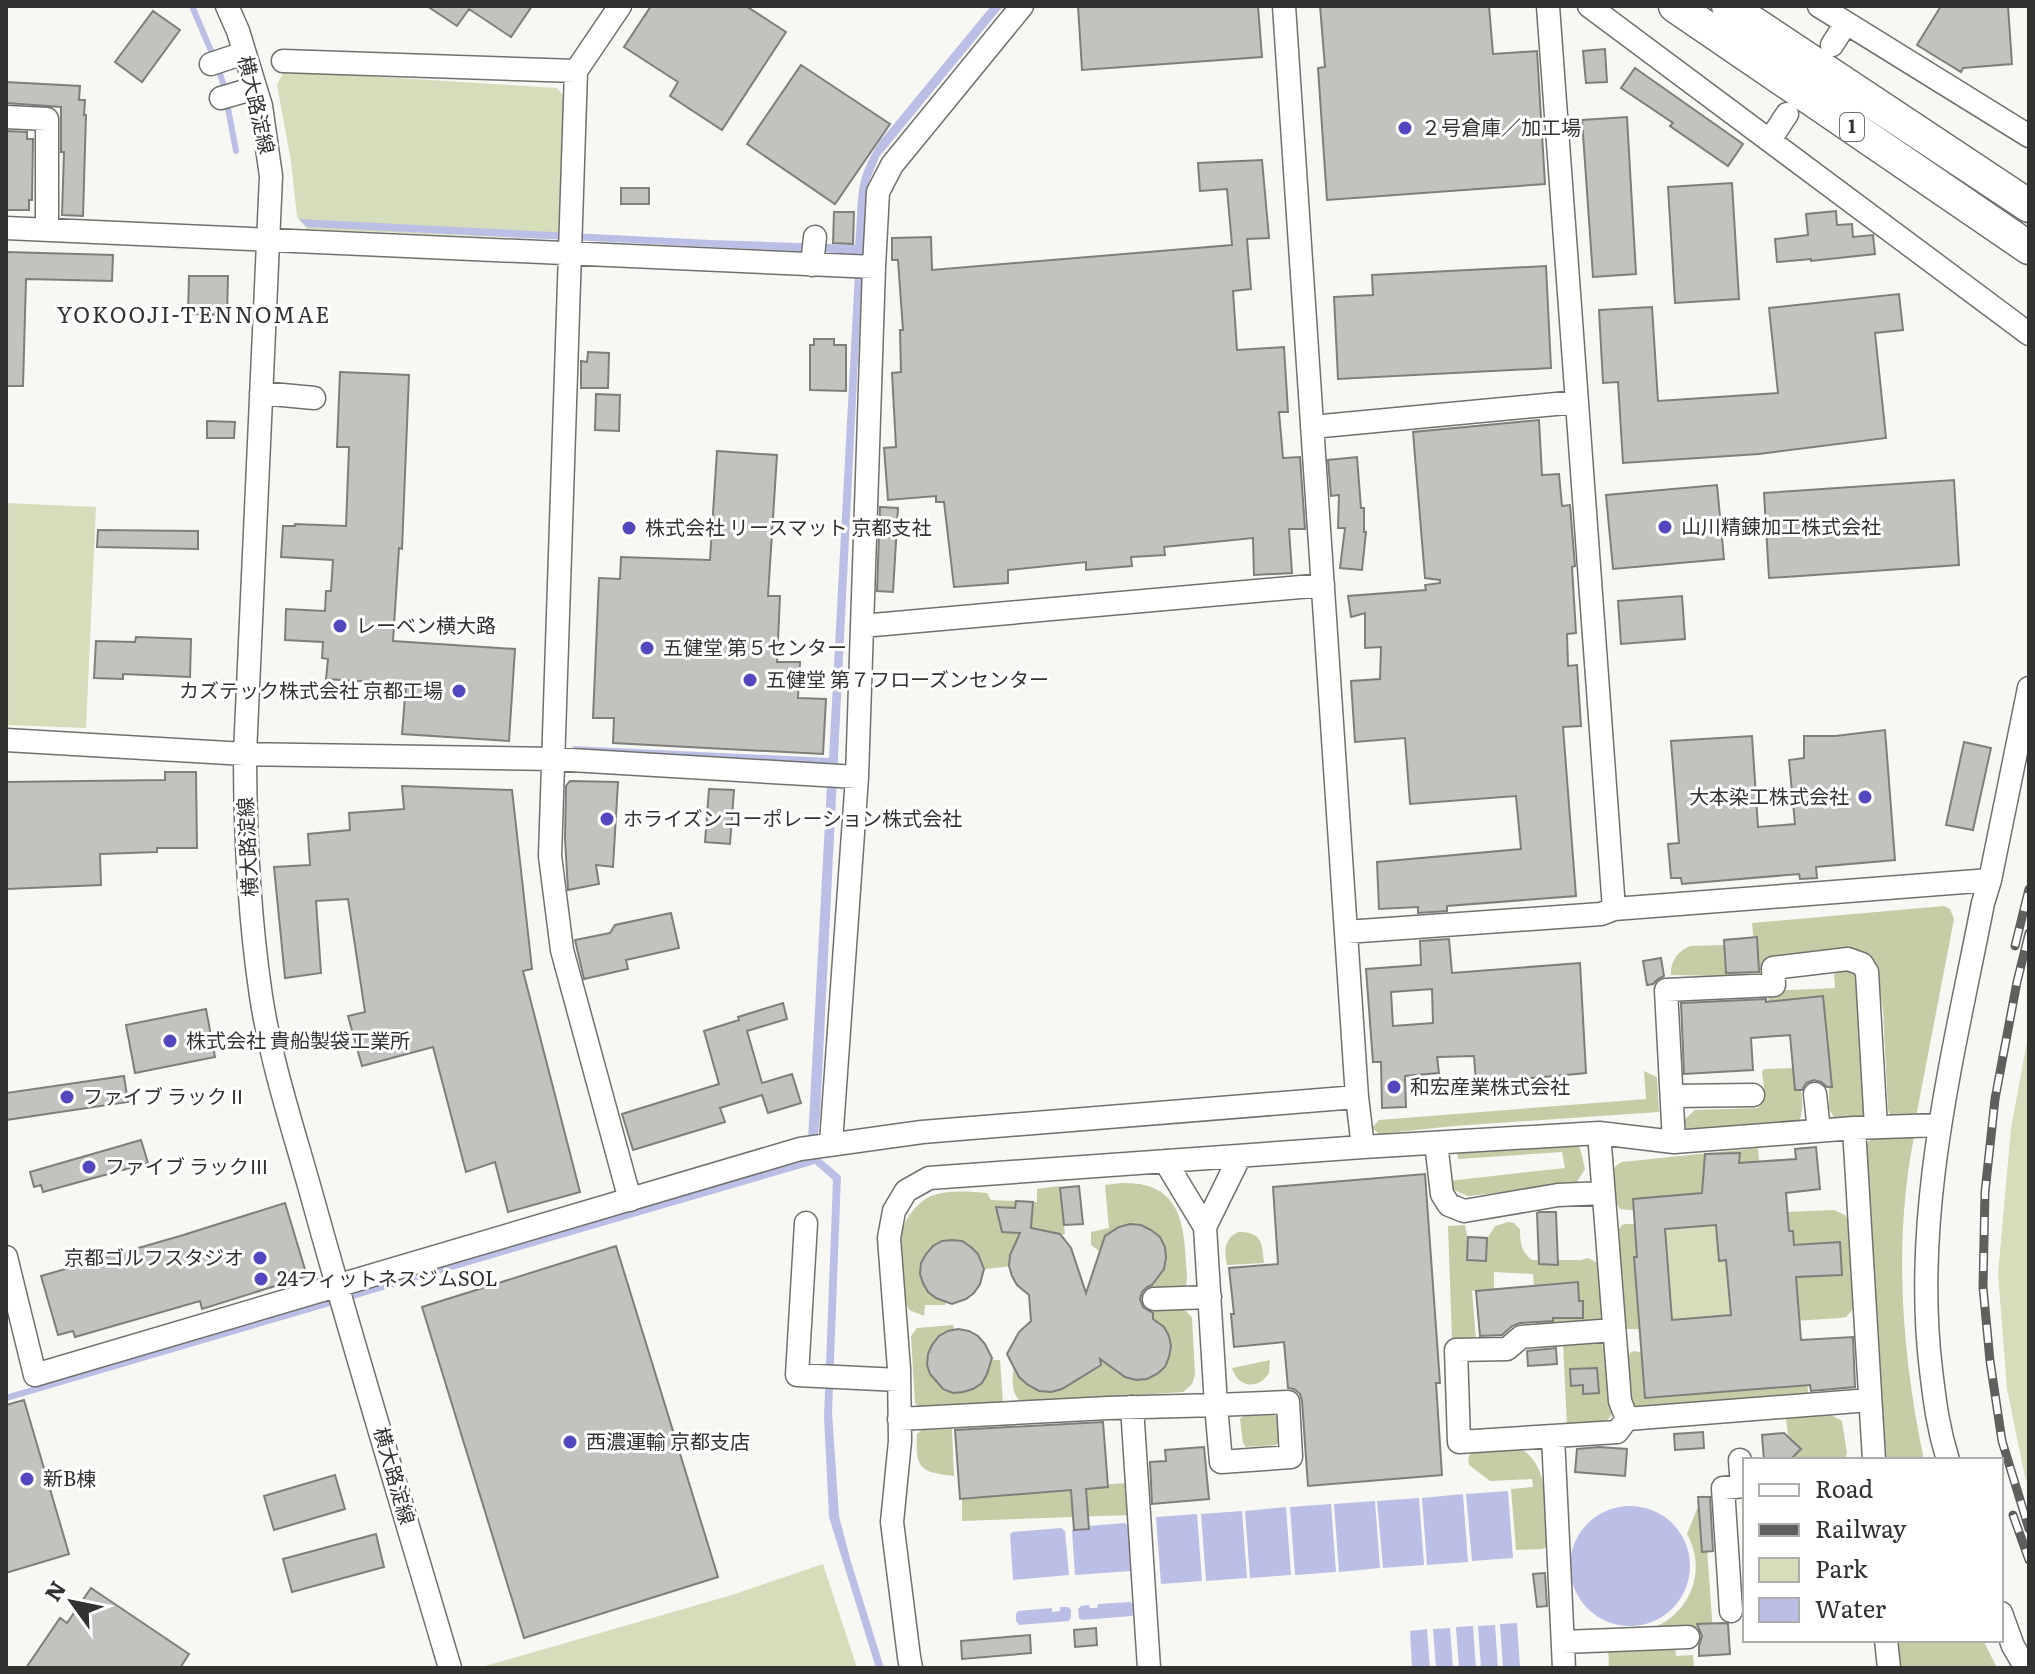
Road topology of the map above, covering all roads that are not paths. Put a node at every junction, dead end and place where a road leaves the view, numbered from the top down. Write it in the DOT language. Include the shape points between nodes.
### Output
graph roads {
  1 [pos="227,6"];
  2 [pos="620,6"];
  3 [pos="1022,6"];
  4 [pos="1284,6"];
  5 [pos="1548,6"];
  6 [pos="1589,6"];
  7 [pos="1675,6"];
  8 [pos="1728,6"];
  9 [pos="1833,12"];
  10 [pos="1832,45"];
  11 [pos="244,53"];
  12 [pos="283,61"];
  13 [pos="216,63"];
  14 [pos="576,71"];
  15 [pos="255,88"];
  16 [pos="227,97"];
  17 [pos="1787,114"];
  18 [pos="6,117"];
  19 [pos="2029,136"];
  20 [pos="1770,140"];
  21 [pos="2029,206"];
  22 [pos="6,228"];
  23 [pos="47,230"];
  24 [pos="268,239"];
  25 [pos="2029,248"];
  26 [pos="570,254"];
  27 [pos="863,267"];
  28 [pos="2029,334"];
  29 [pos="261,393"];
  30 [pos="314,398"];
  31 [pos="1577,402"];
  32 [pos="1312,427"];
  33 [pos="1323,585"];
  34 [pos="862,626"];
  35 [pos="2029,688"];
  36 [pos="6,740"];
  37 [pos="245,754"];
  38 [pos="554,759"];
  39 [pos="853,777"];
  40 [pos="1990,880"];
  41 [pos="1614,909"];
  42 [pos="1346,932"];
  43 [pos="1815,1094"];
  44 [pos="1753,1095"];
  45 [pos="1672,1096"];
  46 [pos="1357,1097"];
  47 [pos="1939,1125"];
  48 [pos="1865,1127"];
  49 [pos="1819,1131"];
  50 [pos="1599,1133"];
  51 [pos="1674,1142"];
  52 [pos="1436,1143"];
  53 [pos="816,1146"];
  54 [pos="1363,1147"];
  55 [pos="1240,1156"];
  56 [pos="1165,1161"];
  57 [pos="1603,1193"];
  58 [pos="630,1200"];
  59 [pos="806,1223"];
  60 [pos="1205,1227"];
  61 [pos="6,1257"];
  62 [pos="337,1287"];
  63 [pos="1210,1297"];
  64 [pos="1154,1299"];
  65 [pos="1614,1330"];
  66 [pos="899,1380"];
  67 [pos="1870,1400"];
  68 [pos="1132,1407"];
  69 [pos="899,1419"];
  70 [pos="1627,1419"];
  71 [pos="1553,1436"];
  72 [pos="1874,1458"];
  73 [pos="1947,1458"];
  74 [pos="1740,1460"];
  75 [pos="1743,1486"];
  76 [pos="1731,1611"];
  77 [pos="2003,1618"];
  78 [pos="1688,1637"];
  79 [pos="1563,1642"];
  80 [pos="1886,1642"];
  81 [pos="450,1668"];
  82 [pos="911,1668"];
  83 [pos="1149,1668"];
  84 [pos="1564,1668"];
  85 [pos="1889,1668"];
  86 [pos="2026,1668"];
  1 -- 11 [label="street, 横大路淀線"];
  2 -- 14 [label="street"];
  3 -- 27 [label="street" via="892,165 878,192"];
  4 -- 32 [label="street"];
  5 -- 31 [label="street"];
  6 -- 20 [label="street"];
  7 -- 25 [label="highway, 1"];
  8 -- 21 [label="highway, 1"];
  9 -- 10 [label="street"];
  9 -- 19 [label="street"];
  11 -- 13 [label="street"];
  11 -- 15 [label="street, 横大路淀線"];
  12 -- 14 [label="street"];
  14 -- 26 [label="street"];
  15 -- 16 [label="street"];
  15 -- 24 [label="street, 横大路淀線" via="271,176"];
  17 -- 20 [label="street"];
  18 -- 23 [label="street" via="47,119"];
  20 -- 28 [label="street"];
  22 -- 23 [label="street"];
  23 -- 24 [label="street"];
  24 -- 26 [label="street"];
  24 -- 29 [label="street, 横大路淀線"];
  26 -- 27 [label="street" via="814,249"];
  26 -- 38 [label="street"];
  27 -- 34 [label="street"];
  29 -- 30 [label="street"];
  29 -- 37 [label="street, 横大路淀線"];
  31 -- 32 [label="street"];
  31 -- 41 [label="street"];
  32 -- 33 [label="street"];
  33 -- 34 [label="street"];
  33 -- 42 [label="street"];
  34 -- 39 [label="street"];
  35 -- 40 [label="street"];
  36 -- 37 [label="street"];
  37 -- 38 [label="street"];
  37 -- 62 [label="street, 横大路淀線" via="248,891 261,997"];
  38 -- 39 [label="street"];
  38 -- 58 [label="street" via="550,856 562,950"];
  39 -- 53 [label="street"];
  40 -- 41 [label="street"];
  40 -- 47 [label="street"];
  41 -- 42 [label="street"];
  42 -- 46 [label="street"];
  43 -- 49 [label="street"];
  44 -- 45 [label="street"];
  45 -- 48 [label="street" via="1666,990 1774,985 1773,968 1848,959 1867,972"];
  45 -- 51 [label="street"];
  46 -- 53 [label="street" via="937,1131"];
  46 -- 54 [label="street"];
  47 -- 48 [label="street"];
  47 -- 73 [label="street" via="1929,1203 1926,1325 1938,1429"];
  48 -- 49 [label="street"];
  48 -- 67 [label="street"];
  49 -- 51 [label="street"];
  50 -- 51 [label="street"];
  50 -- 52 [label="street"];
  50 -- 57 [label="street"];
  52 -- 54 [label="street"];
  52 -- 57 [label="street" via="1442,1194 1449,1205 1464,1211"];
  53 -- 58 [label="street"];
  54 -- 55 [label="street"];
  55 -- 56 [label="street"];
  55 -- 60 [label="street"];
  56 -- 60 [label="street"];
  56 -- 66 [label="street" via="929,1178 906,1191 894,1211 889,1238"];
  57 -- 65 [label="street"];
  58 -- 62 [label="street"];
  59 -- 66 [label="street" via="797,1375"];
  60 -- 63 [label="street"];
  61 -- 62 [label="street" via="35,1375"];
  62 -- 81 [label="street, 横大路淀線"];
  63 -- 64 [label="street"];
  63 -- 68 [label="street" via="1216,1405"];
  65 -- 70 [label="street" via="1620,1401"];
  65 -- 71 [label="street" via="1521,1337 1507,1349 1456,1350 1459,1442"];
  66 -- 69 [label="street"];
  67 -- 70 [label="street"];
  67 -- 72 [label="street"];
  68 -- 69 [label="street"];
  68 -- 83 [label="street"];
  69 -- 82 [label="street" via="892,1522"];
  70 -- 71 [label="street" via="1617,1432"];
  71 -- 79 [label="street"];
  74 -- 75 [label="street"];
  75 -- 76 [label="street" via="1723,1488"];
  77 -- 86 [label="street"];
  78 -- 79 [label="street"];
  79 -- 84 [label="street"];
  80 -- 85 [label="street"];
}
